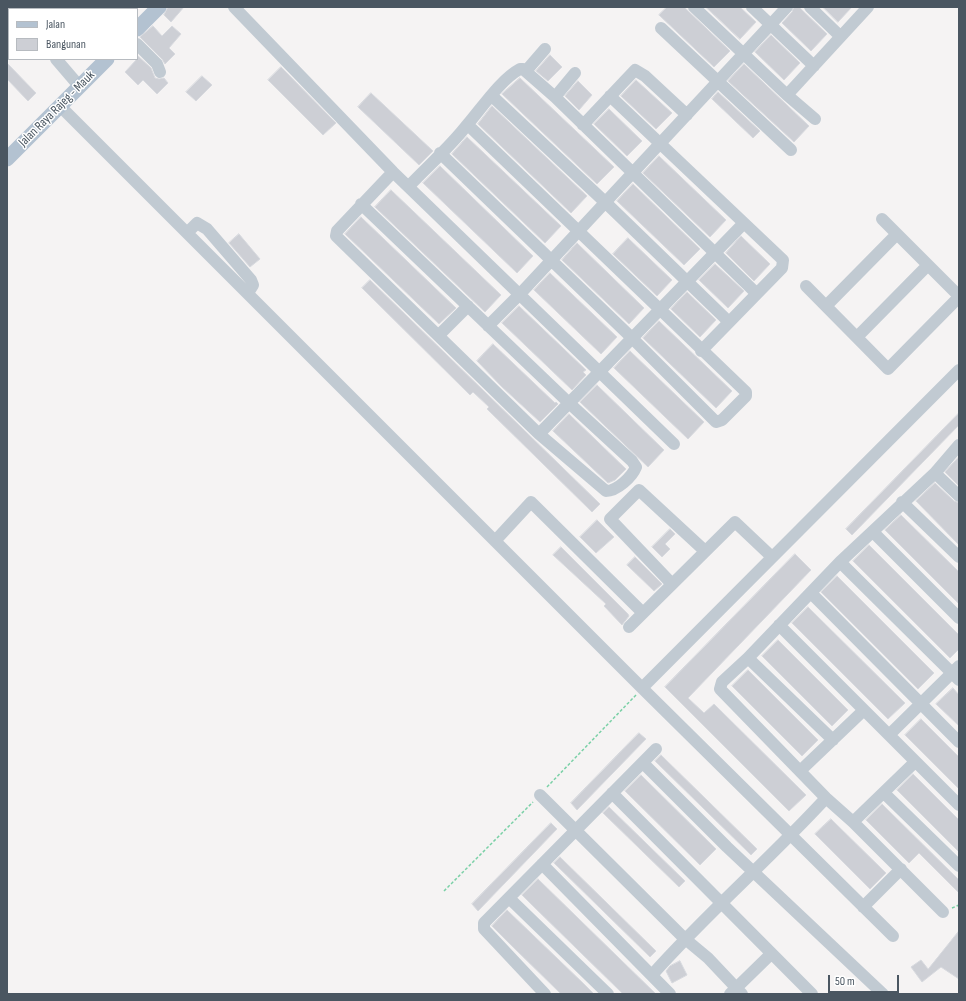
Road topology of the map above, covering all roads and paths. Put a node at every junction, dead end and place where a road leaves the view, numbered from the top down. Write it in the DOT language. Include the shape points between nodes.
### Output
graph roads {
  1 [pos="159,7"];
  2 [pos="234,7"];
  3 [pos="694,7"];
  4 [pos="752,7"];
  5 [pos="787,7"];
  6 [pos="810,7"];
  7 [pos="868,7"];
  8 [pos="770,25"];
  9 [pos="138,28"];
  10 [pos="661,28"];
  11 [pos="840,36"];
  12 [pos="138,45"];
  13 [pos="545,49"];
  14 [pos="744,53"];
  15 [pos="57,60"];
  16 [pos="106,60"];
  17 [pos="814,66"];
  18 [pos="526,71"];
  19 [pos="160,72"];
  20 [pos="575,73"];
  21 [pos="718,81"];
  22 [pos="80,87"];
  23 [pos="788,95"];
  24 [pos="492,96"];
  25 [pos="610,96"];
  26 [pos="555,97"];
  27 [pos="61,107"];
  28 [pos="686,115"];
  29 [pos="815,120"];
  30 [pos="468,125"];
  31 [pos="583,125"];
  32 [pos="659,144"];
  33 [pos="791,150"];
  34 [pos="440,153"];
  35 [pos="7,159"];
  36 [pos="393,172"];
  37 [pos="632,174"];
  38 [pos="409,186"];
  39 [pos="605,202"];
  40 [pos="361,204"];
  41 [pos="882,219"];
  42 [pos="743,224"];
  43 [pos="578,232"];
  44 [pos="187,233"];
  45 [pos="897,234"];
  46 [pos="715,253"];
  47 [pos="552,260"];
  48 [pos="928,265"];
  49 [pos="686,283"];
  50 [pos="806,286"];
  51 [pos="248,293"];
  52 [pos="520,294"];
  53 [pos="756,294"];
  54 [pos="959,297"];
  55 [pos="468,306"];
  56 [pos="826,306"];
  57 [pos="660,310"];
  58 [pos="729,322"];
  59 [pos="488,326"];
  60 [pos="439,335"];
  61 [pos="856,337"];
  62 [pos="632,338"];
  63 [pos="701,350"];
  64 [pos="959,370"];
  65 [pos="600,371"];
  66 [pos="569,403"];
  67 [pos="539,434"];
  68 [pos="674,444"];
  69 [pos="959,445"];
  70 [pos="935,473"];
  71 [pos="959,496"];
  72 [pos="902,502"];
  73 [pos="873,532"];
  74 [pos="495,541"];
  75 [pos="705,551"];
  76 [pos="772,557"];
  77 [pos="959,557"];
  78 [pos="840,562"];
  79 [pos="672,584"];
  80 [pos="811,593"];
  81 [pos="644,612"];
  82 [pos="959,618"];
  83 [pos="779,625"];
  84 [pos="629,627"];
  85 [pos="748,658"];
  86 [pos="957,673"];
  87 [pos="642,688"];
  88 [pos="920,704"];
  89 [pos="864,710"];
  90 [pos="889,735"];
  91 [pos="833,740"];
  92 [pos="959,742"];
  93 [pos="656,749"];
  94 [pos="643,762"];
  95 [pos="915,762"];
  96 [pos="800,771"];
  97 [pos="612,793"];
  98 [pos="884,793"];
  99 [pos="540,794"];
  100 [pos="826,798"];
  101 [pos="959,805"];
  102 [pos="853,822"];
  103 [pos="575,830"];
  104 [pos="791,836"];
  105 [pos="542,864"];
  106 [pos="959,866"];
  107 [pos="901,869"];
  108 [pos="754,871"];
  109 [pos="509,898"];
  110 [pos="721,902"];
  111 [pos="863,907"];
  112 [pos="943,912"];
  113 [pos="893,936"];
  114 [pos="684,938"];
  115 [pos="772,954"];
  116 [pos="652,975"];
  117 [pos="736,992"];
  118 [pos="545,994"];
  119 [pos="608,994"];
  120 [pos="670,994"];
  121 [pos="812,994"];
  122 [pos="882,994"];
  1 -- 9 [label="main road"];
  2 -- 36 [label="street"];
  3 -- 14 [label="street"];
  4 -- 8 [label="street"];
  5 -- 8 [label="street"];
  6 -- 11 [label="street"];
  7 -- 11 [label="street"];
  8 -- 14 [label="street"];
  8 -- 17 [label="street"];
  10 -- 21 [label="street"];
  11 -- 17 [label="street"];
  12 -- 19 [label="street" via="157,64"];
  13 -- 18 [label="street"];
  14 -- 21 [label="street"];
  14 -- 23 [label="street"];
  15 -- 22 [label="street"];
  16 -- 22 [label="main road, Jalan Raya Rajeg - Mauk"];
  17 -- 23 [label="street"];
  18 -- 24 [label="street" via="516,71"];
  18 -- 26 [label="street"];
  20 -- 26 [label="street"];
  21 -- 28 [label="street"];
  21 -- 33 [label="street"];
  22 -- 27 [label="main road, Jalan Raya Rajeg - Mauk"];
  23 -- 29 [label="street"];
  24 -- 30 [label="street"];
  24 -- 39 [label="street"];
  25 -- 28 [label="street" via="632,71 638,71"];
  25 -- 31 [label="street"];
  25 -- 32 [label="street"];
  26 -- 31 [label="street"];
  27 -- 35 [label="main road, Jalan Raya Rajeg - Mauk"];
  27 -- 44 [label="street"];
  28 -- 32 [label="street"];
  30 -- 34 [label="street"];
  30 -- 43 [label="street"];
  31 -- 37 [label="street"];
  32 -- 37 [label="street"];
  32 -- 42 [label="street"];
  34 -- 38 [label="street"];
  34 -- 47 [label="street"];
  36 -- 38 [label="street"];
  36 -- 40 [label="street"];
  37 -- 39 [label="street"];
  37 -- 46 [label="street"];
  38 -- 52 [label="street"];
  39 -- 43 [label="street"];
  39 -- 49 [label="street"];
  40 -- 55 [label="street"];
  40 -- 60 [label="street" via="337,231 336,236"];
  41 -- 45 [label="street"];
  42 -- 46 [label="street"];
  42 -- 53 [label="street" via="784,263"];
  43 -- 47 [label="street"];
  43 -- 57 [label="street"];
  44 -- 51 [label="street"];
  44 -- 51 [label="street" via="197,223 207,229 251,280 253,285"];
  45 -- 48 [label="street"];
  45 -- 56 [label="street"];
  46 -- 49 [label="street"];
  46 -- 53 [label="street"];
  47 -- 52 [label="street"];
  47 -- 62 [label="street"];
  48 -- 54 [label="street"];
  48 -- 61 [label="street"];
  49 -- 57 [label="street"];
  49 -- 58 [label="street"];
  50 -- 56 [label="street"];
  51 -- 74 [label="street"];
  52 -- 59 [label="street"];
  52 -- 65 [label="street"];
  53 -- 58 [label="street"];
  54 -- 61 [label="street" via="888,369"];
  55 -- 59 [label="street"];
  55 -- 60 [label="street"];
  56 -- 61 [label="street"];
  57 -- 62 [label="street"];
  57 -- 63 [label="street"];
  58 -- 63 [label="street"];
  59 -- 66 [label="street"];
  60 -- 67 [label="street"];
  62 -- 63 [label="street" via="716,422 719,422 746,394"];
  62 -- 65 [label="street"];
  64 -- 76 [label="street"];
  65 -- 66 [label="street"];
  65 -- 68 [label="street"];
  66 -- 67 [label="street"];
  66 -- 67 [label="street" via="635,464 634,470 622,483 606,491"];
  69 -- 70 [label="street"];
  70 -- 71 [label="street"];
  70 -- 72 [label="street"];
  72 -- 73 [label="street"];
  72 -- 77 [label="street"];
  73 -- 78 [label="street"];
  73 -- 82 [label="street"];
  74 -- 81 [label="street" via="531,502"];
  74 -- 87 [label="street"];
  75 -- 76 [label="street" via="735,522"];
  75 -- 79 [label="street"];
  75 -- 79 [label="street" via="639,490 610,519"];
  76 -- 87 [label="street"];
  78 -- 80 [label="street"];
  78 -- 86 [label="street"];
  79 -- 81 [label="street"];
  80 -- 83 [label="street"];
  80 -- 88 [label="street"];
  81 -- 84 [label="street"];
  83 -- 85 [label="street"];
  83 -- 89 [label="street"];
  85 -- 91 [label="street"];
  85 -- 96 [label="street" via="722,682 720,689"];
  86 -- 88 [label="street"];
  87 -- 104 [label="street"];
  88 -- 90 [label="street"];
  88 -- 92 [label="street"];
  89 -- 90 [label="street"];
  89 -- 91 [label="street"];
  90 -- 95 [label="street"];
  91 -- 96 [label="street"];
  93 -- 94 [label="street"];
  94 -- 97 [label="street"];
  94 -- 108 [label="street"];
  95 -- 98 [label="street"];
  95 -- 101 [label="street"];
  96 -- 100 [label="street"];
  97 -- 103 [label="street"];
  97 -- 110 [label="street"];
  98 -- 102 [label="street"];
  98 -- 106 [label="street"];
  99 -- 103 [label="street"];
  100 -- 102 [label="street"];
  100 -- 104 [label="street"];
  102 -- 107 [label="street"];
  103 -- 105 [label="street"];
  103 -- 114 [label="street"];
  104 -- 108 [label="street"];
  104 -- 111 [label="street"];
  105 -- 109 [label="street"];
  105 -- 116 [label="street"];
  107 -- 111 [label="street"];
  107 -- 112 [label="street"];
  108 -- 110 [label="street"];
  108 -- 122 [label="street"];
  109 -- 118 [label="street" via="487,919 484,929"];
  109 -- 119 [label="street"];
  110 -- 114 [label="street"];
  110 -- 115 [label="street"];
  111 -- 113 [label="street"];
  114 -- 116 [label="street"];
  114 -- 117 [label="street" via="708,958"];
  115 -- 117 [label="street"];
  115 -- 121 [label="street"];
  116 -- 120 [label="street"];
}
